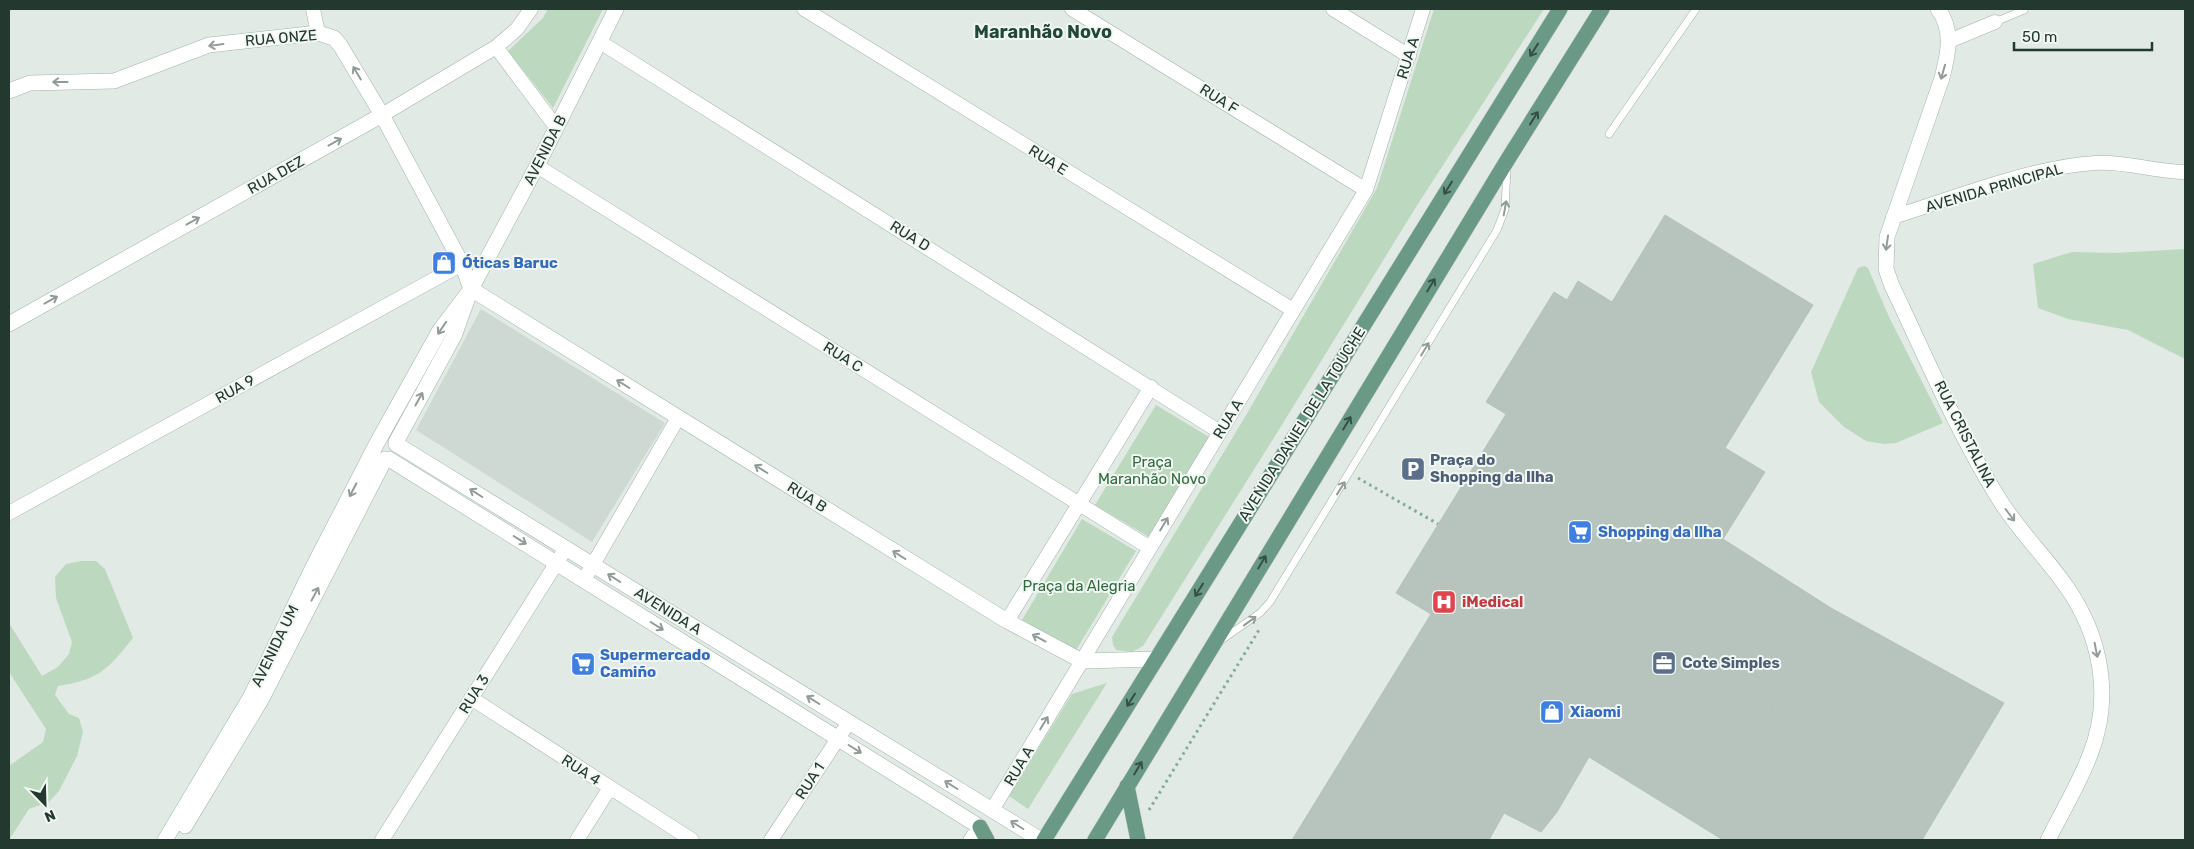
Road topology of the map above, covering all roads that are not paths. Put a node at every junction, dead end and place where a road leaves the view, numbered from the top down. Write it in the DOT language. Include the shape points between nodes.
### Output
graph roads {
  1 [pos="313,9"];
  2 [pos="531,9"];
  3 [pos="616,9"];
  4 [pos="804,9"];
  5 [pos="1072,9"];
  6 [pos="1333,9"];
  7 [pos="1422,9"];
  8 [pos="1560,9"];
  9 [pos="1696,9"];
  10 [pos="2013,9"];
  11 [pos="2026,9"];
  12 [pos="1603,10"];
  13 [pos="1942,10"];
  14 [pos="1995,22"];
  15 [pos="318,32"];
  16 [pos="1949,41"];
  17 [pos="600,42"];
  18 [pos="496,47"];
  19 [pos="1409,56"];
  20 [pos="9,91"];
  21 [pos="382,115"];
  22 [pos="556,127"];
  23 [pos="1610,134"];
  24 [pos="1508,159"];
  25 [pos="537,166"];
  26 [pos="2185,172"];
  27 [pos="1366,190"];
  28 [pos="1893,217"];
  29 [pos="462,264"];
  30 [pos="471,289"];
  31 [pos="1293,310"];
  32 [pos="9,324"];
  33 [pos="1151,387"];
  34 [pos="678,418"];
  35 [pos="1220,432"];
  36 [pos="377,443"];
  37 [pos="396,443"];
  38 [pos="387,459"];
  39 [pos="1079,504"];
  40 [pos="9,513"];
  41 [pos="566,548"];
  42 [pos="1150,548"];
  43 [pos="556,562"];
  44 [pos="593,565"];
  45 [pos="584,580"];
  46 [pos="1007,621"];
  47 [pos="1210,649"];
  48 [pos="1156,659"];
  49 [pos="1082,662"];
  50 [pos="471,698"];
  51 [pos="848,722"];
  52 [pos="837,738"];
  53 [pos="1128,786"];
  54 [pos="610,788"];
  55 [pos="992,810"];
  56 [pos="983,833"];
  57 [pos="1137,836"];
  58 [pos="165,840"];
  59 [pos="177,840"];
  60 [pos="382,840"];
  61 [pos="577,840"];
  62 [pos="692,840"];
  63 [pos="771,840"];
  64 [pos="971,840"];
  65 [pos="1042,840"];
  66 [pos="1095,840"];
  67 [pos="2048,840"];
  1 -- 15 [label="street"];
  2 -- 18 [label="street, RUA DEZ" via="517,29"];
  3 -- 17 [label="street, AVENIDA B"];
  4 -- 31 [label="street, RUA E"];
  5 -- 27 [label="street, RUA F"];
  6 -- 19 [label="street"];
  7 -- 19 [label="street, RUA A"];
  8 -- 48 [label="main road, AVENIDA DANIEL DE LA TOUCHE, one-way"];
  9 -- 23 [label="lane"];
  10 -- 11 [label="lane"];
  11 -- 14 [label="lane"];
  24 -- 12 [label="main road, one-way"];
  13 -- 16 [label="street, RUA CRISTALINA"];
  14 -- 16 [label="street"];
  15 -- 20 [label="street, RUA ONZE, one-way" via="210,45 114,81 30,83"];
  21 -- 15 [label="street, RUA ONZE, one-way" via="340,45 334,38"];
  16 -- 28 [label="street, RUA CRISTALINA, one-way" via="1942,78"];
  17 -- 22 [label="street, AVENIDA B"];
  17 -- 33 [label="street, RUA D"];
  18 -- 21 [label="street, RUA DEZ"];
  18 -- 22 [label="street"];
  19 -- 27 [label="street, RUA A"];
  21 -- 29 [label="street, RUA ONZE"];
  32 -- 21 [label="street, RUA DEZ, one-way"];
  22 -- 25 [label="street, AVENIDA B"];
  47 -- 24 [label="main road, one-way"];
  47 -- 24 [label="lane, one-way" via="1255,617 1270,602 1367,445 1503,218"];
  25 -- 30 [label="street, AVENIDA B"];
  25 -- 39 [label="street, RUA C"];
  26 -- 28 [label="street, AVENIDA PRINCIPAL" via="2113,163 2074,166 2032,174"];
  27 -- 31 [label="street, RUA A"];
  28 -- 67 [label="street, RUA CRISTALINA, one-way" via="1887,238 1886,269 1963,437 2000,502 2066,585 2085,615 2094,639 2102,698 2098,727 2090,755"];
  29 -- 30 [label="street, RUA ONZE"];
  29 -- 40 [label="street, RUA 9"];
  34 -- 30 [label="street, RUA B, one-way"];
  30 -- 36 [label="street, AVENIDA B, one-way" via="440,330"];
  37 -- 30 [label="street, AVENIDA B, one-way" via="454,336"];
  31 -- 35 [label="street, RUA A"];
  33 -- 35 [label="street, RUA D"];
  33 -- 39 [label="street"];
  34 -- 44 [label="street"];
  46 -- 34 [label="street, RUA B, one-way"];
  42 -- 35 [label="street, RUA A, one-way"];
  36 -- 37 [label="street" via="388,437"];
  36 -- 38 [label="street" via="379,456"];
  36 -- 58 [label="street, AVENIDA UM, one-way" via="251,696"];
  37 -- 38 [label="street" via="397,452"];
  41 -- 37 [label="street, AVENIDA A, one-way"];
  38 -- 43 [label="street, AVENIDA A, one-way"];
  59 -- 38 [label="street, AVENIDA UM, one-way" via="261,700"];
  39 -- 42 [label="street, RUA C"];
  39 -- 46 [label="street"];
  41 -- 43 [label="street, RUA 3"];
  41 -- 44 [label="street, AVENIDA A"];
  42 -- 49 [label="street, RUA A"];
  43 -- 45 [label="street, AVENIDA A"];
  43 -- 50 [label="street, RUA 3"];
  44 -- 45 [label="street"];
  51 -- 44 [label="street, AVENIDA A, one-way"];
  45 -- 52 [label="street, AVENIDA A, one-way"];
  49 -- 46 [label="street, RUA B, one-way"];
  53 -- 47 [label="main road, one-way"];
  48 -- 49 [label="street"];
  48 -- 65 [label="main road, AVENIDA DANIEL DE LA TOUCHE, one-way"];
  55 -- 49 [label="street, RUA A, one-way"];
  50 -- 54 [label="street, RUA 4"];
  50 -- 60 [label="street, RUA 3"];
  51 -- 52 [label="street, RUA 1"];
  55 -- 51 [label="street, AVENIDA A, one-way"];
  52 -- 56 [label="street, AVENIDA A, one-way"];
  52 -- 63 [label="street, RUA 1"];
  53 -- 57 [label="main road"];
  53 -- 66 [label="main road"];
  54 -- 61 [label="street"];
  54 -- 62 [label="street, RUA 4"];
  65 -- 55 [label="street, AVENIDA A, one-way"];
  56 -- 64 [label="street"];
}
